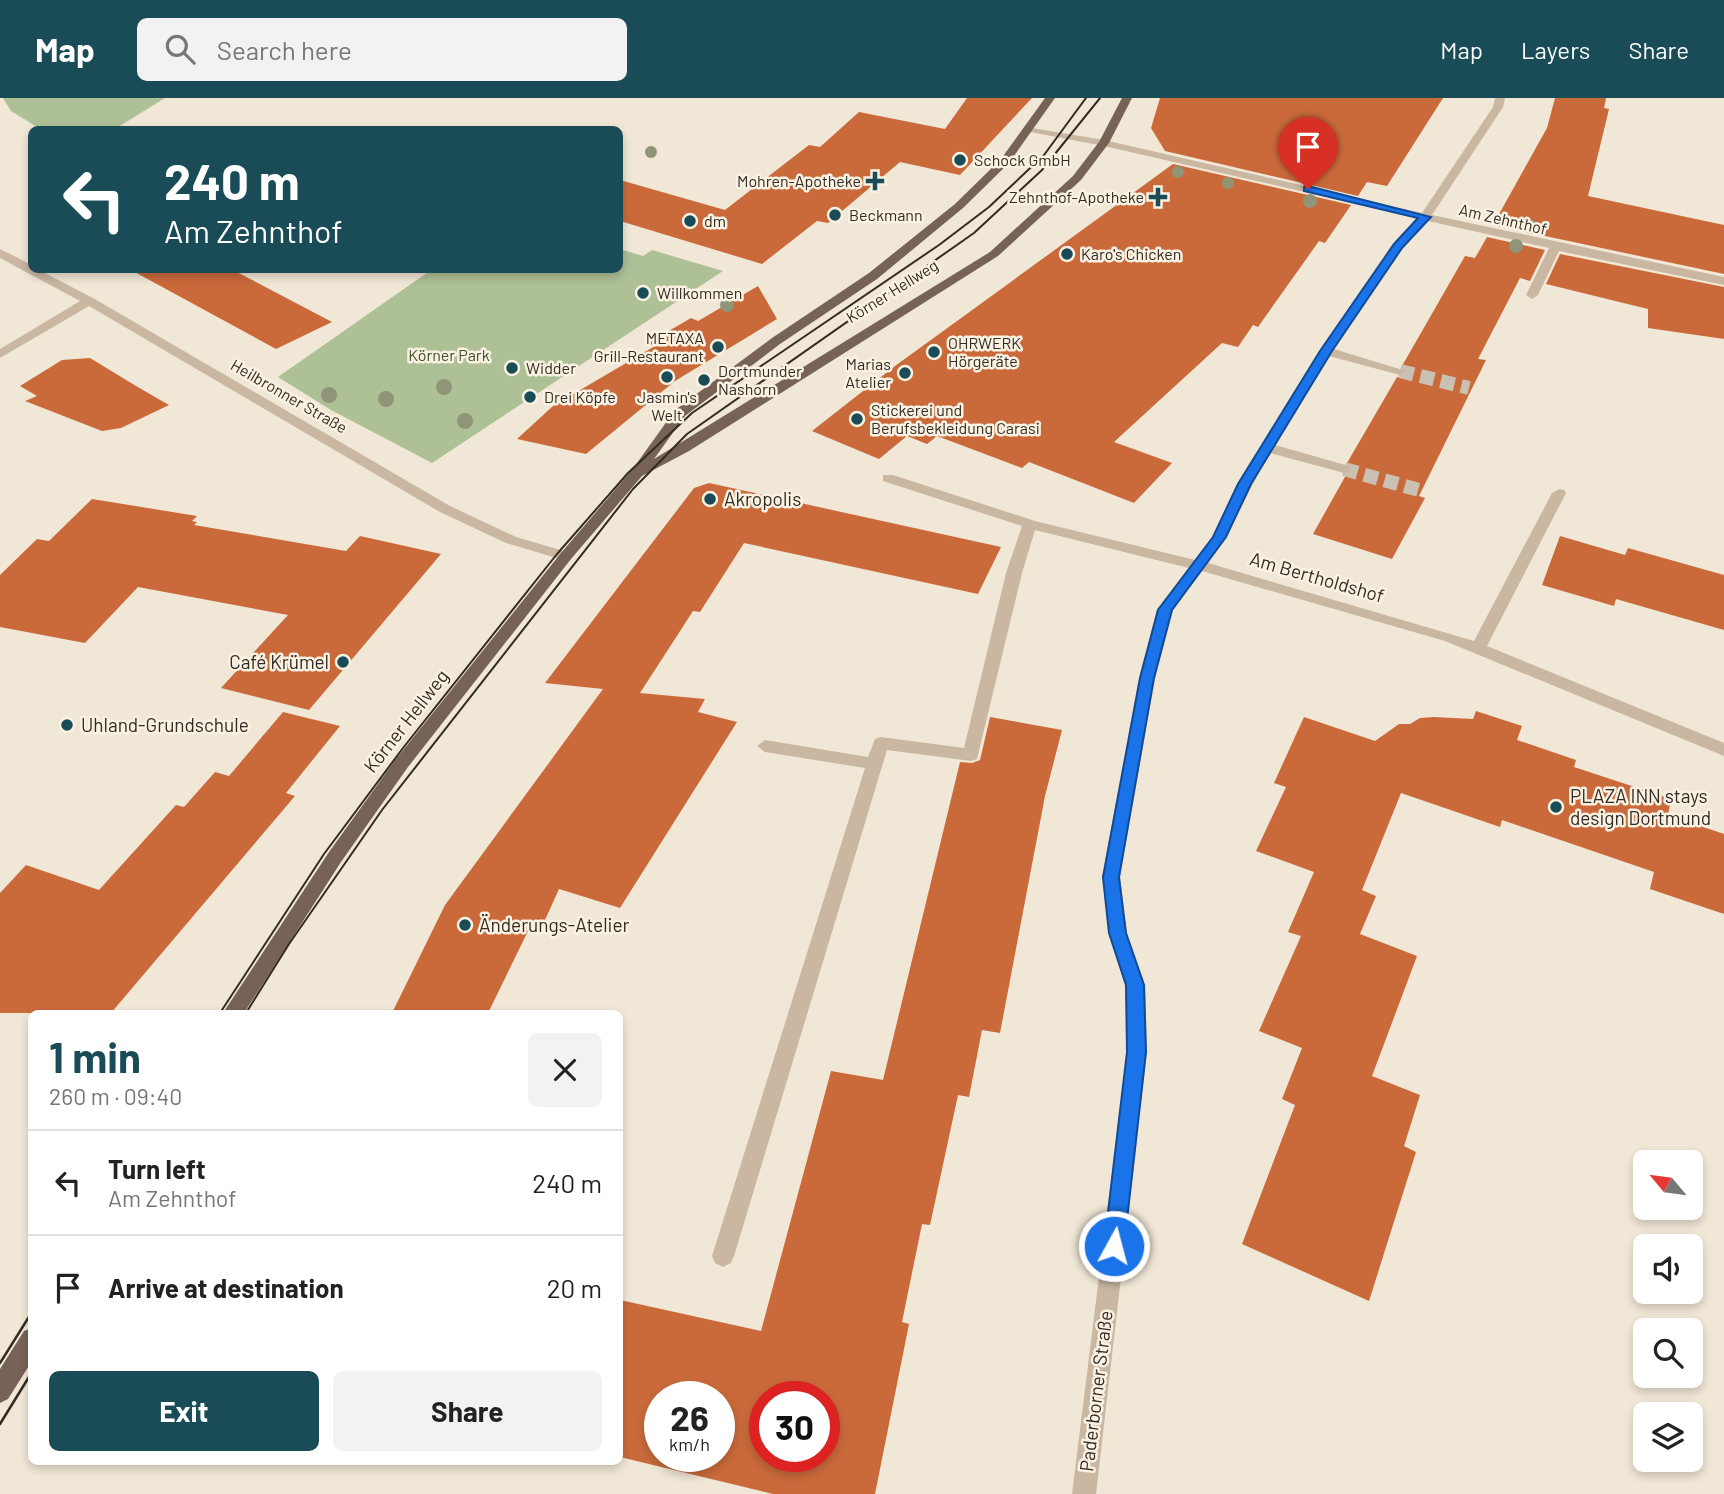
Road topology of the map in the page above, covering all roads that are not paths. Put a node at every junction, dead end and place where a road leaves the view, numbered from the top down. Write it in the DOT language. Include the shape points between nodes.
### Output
graph roads {
  1 [pos="1050,98"];
  2 [pos="1127,98"];
  3 [pos="1500,98"];
  4 [pos="1030,129"];
  5 [pos="1104,143"];
  6 [pos="1425,217"];
  7 [pos="1555,247"];
  8 [pos="0,253"];
  9 [pos="28,268"];
  10 [pos="37,273"];
  11 [pos="1724,281"];
  12 [pos="1532,295"];
  13 [pos="89,301"];
  14 [pos="1326,351"];
  15 [pos="0,354"];
  16 [pos="1400,371"];
  17 [pos="1266,447"];
  18 [pos="1344,469"];
  19 [pos="637,473"];
  20 [pos="888,478"];
  21 [pos="1559,493"];
  22 [pos="1030,524"];
  23 [pos="566,556"];
  24 [pos="1197,565"];
  25 [pos="1479,647"];
  26 [pos="765,746"];
  27 [pos="1724,750"];
  28 [pos="876,764"];
  29 [pos="235,1010"];
  30 [pos="723,1256"];
  31 [pos="28,1346"];
  32 [pos="0,1391"];
  33 [pos="1084,1494"];
  1 -- 4 [label="main road, Körner Hellweg"];
  2 -- 5 [label="main road, Körner Hellweg"];
  3 -- 6 [label="street, Paderborner Straße"];
  4 -- 5 [label="street, Am Zehnthof"];
  4 -- 19 [label="main road, Körner Hellweg" via="959,206 898,256 680,413"];
  5 -- 6 [label="street, Am Zehnthof"];
  5 -- 19 [label="main road, Körner Hellweg" via="1077,177 994,254 684,449"];
  6 -- 7 [label="street, Am Zehnthof"];
  6 -- 14 [label="street, Paderborner Straße" via="1398,246"];
  7 -- 11 [label="street, Am Zehnthof"];
  7 -- 12 [label="street"];
  8 -- 9 [label="street, Heilbronner Straße"];
  10 -- 13 [label="street, Heilbronner Straße"];
  13 -- 15 [label="street"];
  13 -- 23 [label="street, Heilbronner Straße" via="445,509 512,540"];
  14 -- 16 [label="street"];
  14 -- 17 [label="street, Paderborner Straße"];
  17 -- 18 [label="street"];
  17 -- 24 [label="street, Paderborner Straße" via="1220,537"];
  19 -- 23 [label="main road, Körner Hellweg"];
  20 -- 22 [label="street, Am Bertholdshof"];
  21 -- 25 [label="street"];
  22 -- 24 [label="street, Am Bertholdshof"];
  22 -- 28 [label="street" via="971,755 881,743"];
  23 -- 29 [label="main road, Körner Hellweg" via="402,764"];
  24 -- 25 [label="street, Am Bertholdshof"];
  24 -- 33 [label="street, Paderborner Straße" via="1165,610 1147,678 1111,877 1118,933 1135,985 1137,1052"];
  25 -- 27 [label="street, Am Bertholdshof"];
  26 -- 28 [label="street"];
  28 -- 30 [label="street"];
  31 -- 32 [label="main road"];
}
